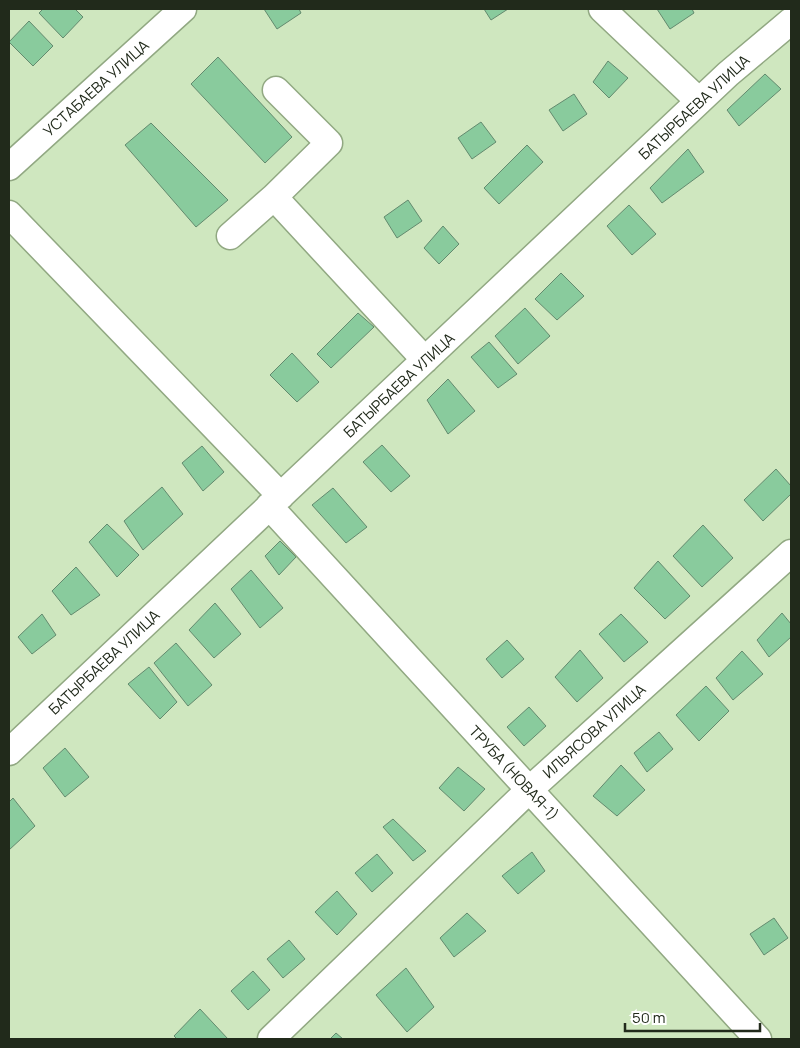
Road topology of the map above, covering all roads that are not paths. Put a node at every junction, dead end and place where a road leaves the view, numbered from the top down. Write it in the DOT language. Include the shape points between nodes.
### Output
graph roads {
  1 [pos="183,9"];
  2 [pos="602,9"];
  3 [pos="791,21"];
  4 [pos="276,90"];
  5 [pos="699,101"];
  6 [pos="9,167"];
  7 [pos="274,197"];
  8 [pos="9,214"];
  9 [pos="230,236"];
  10 [pos="425,360"];
  11 [pos="275,501"];
  12 [pos="791,553"];
  13 [pos="9,752"];
  14 [pos="529,790"];
  15 [pos="271,1039"];
  16 [pos="758,1039"];
  1 -- 6 [label="street, УСТАБАЕВА УЛИЦА"];
  2 -- 5 [label="street"];
  3 -- 5 [label="street, БАТЫРБАЕВА УЛИЦА"];
  4 -- 7 [label="street" via="330,143"];
  5 -- 10 [label="street, БАТЫРБАЕВА УЛИЦА"];
  7 -- 9 [label="street"];
  7 -- 10 [label="street"];
  8 -- 11 [label="street, ТРУБА (НОВАЯ-1)"];
  10 -- 11 [label="street, БАТЫРБАЕВА УЛИЦА"];
  11 -- 13 [label="street, БАТЫРБАЕВА УЛИЦА"];
  11 -- 14 [label="street, ТРУБА (НОВАЯ-1)"];
  12 -- 14 [label="street, ИЛЬЯСОВА УЛИЦА"];
  14 -- 15 [label="street, ИЛЬЯСОВА УЛИЦА"];
  14 -- 16 [label="street, ТРУБА (НОВАЯ-1)"];
}
